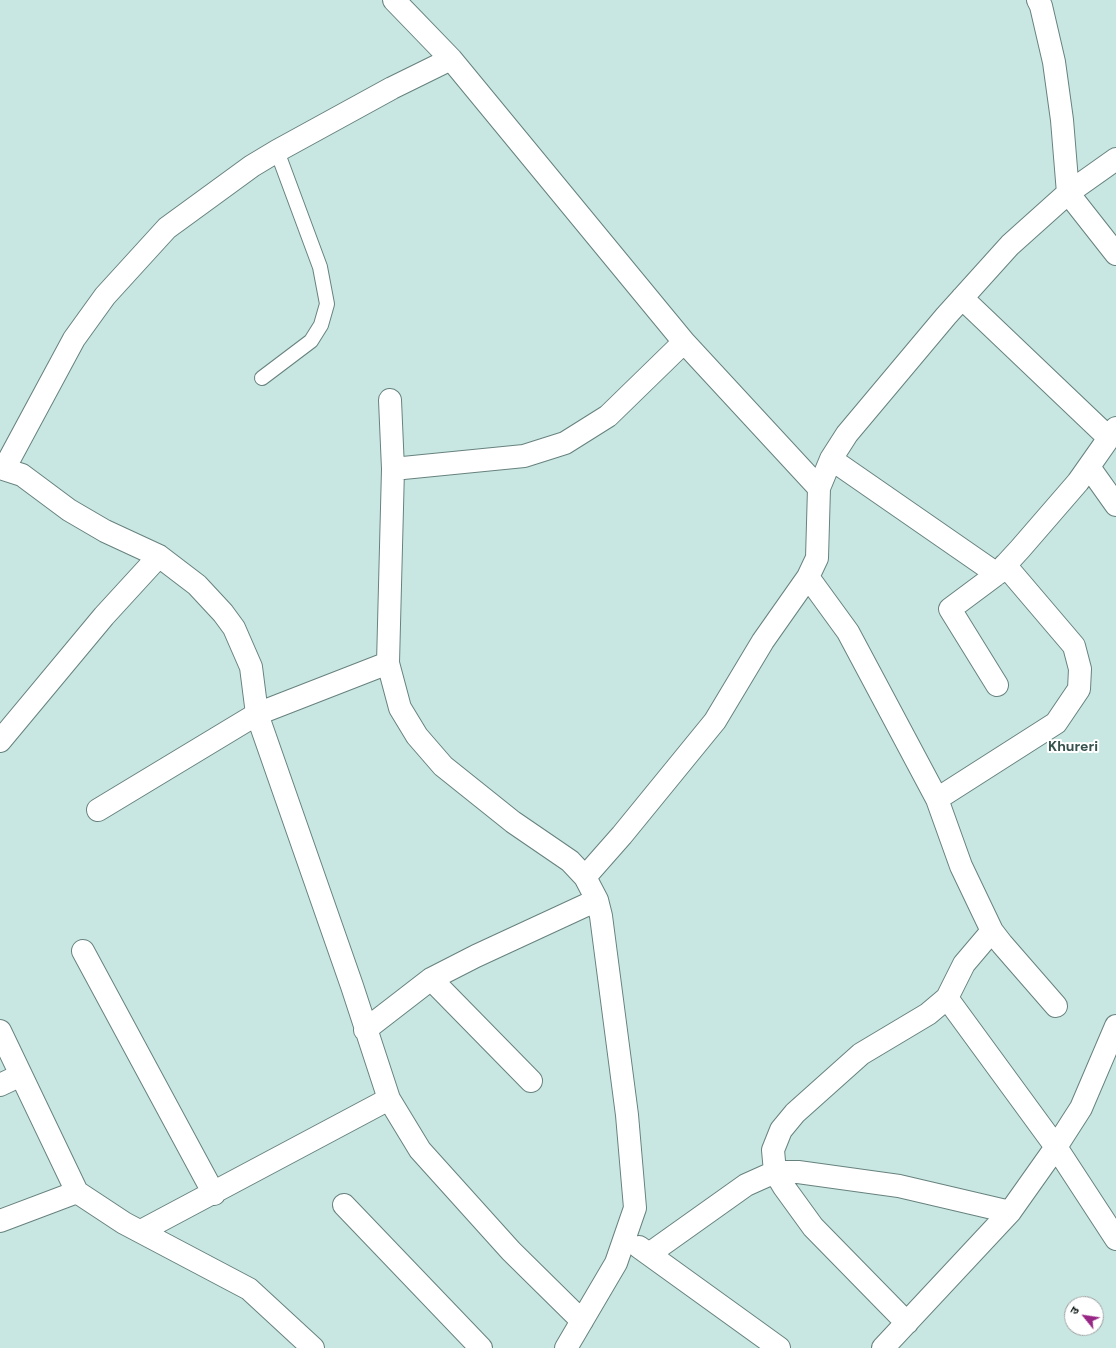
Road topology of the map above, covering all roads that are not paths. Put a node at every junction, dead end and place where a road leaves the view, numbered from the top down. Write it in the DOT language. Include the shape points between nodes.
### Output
graph roads {
  1 [pos="394,0"];
  2 [pos="1038,0"];
  3 [pos="451,59"];
  4 [pos="277,151"];
  5 [pos="1116,159"];
  6 [pos="1068,193"];
  7 [pos="1116,254"];
  8 [pos="962,298"];
  9 [pos="684,342"];
  10 [pos="262,378"];
  11 [pos="390,400"];
  12 [pos="1113,433"];
  13 [pos="831,459"];
  14 [pos="1089,467"];
  15 [pos="2,469"];
  16 [pos="393,469"];
  17 [pos="819,488"];
  18 [pos="1116,505"];
  19 [pos="159,556"];
  20 [pos="1001,570"];
  21 [pos="808,577"];
  22 [pos="388,663"];
  23 [pos="997,685"];
  24 [pos="257,714"];
  25 [pos="0,741"];
  26 [pos="937,799"];
  27 [pos="98,810"];
  28 [pos="585,877"];
  29 [pos="597,900"];
  30 [pos="992,931"];
  31 [pos="83,951"];
  32 [pos="432,979"];
  33 [pos="947,998"];
  34 [pos="1056,1006"];
  35 [pos="1116,1026"];
  36 [pos="365,1030"];
  37 [pos="0,1031"];
  38 [pos="21,1075"];
  39 [pos="531,1080"];
  40 [pos="0,1085"];
  41 [pos="389,1099"];
  42 [pos="1056,1147"];
  43 [pos="775,1172"];
  44 [pos="77,1192"];
  45 [pos="214,1194"];
  46 [pos="344,1205"];
  47 [pos="1010,1212"];
  48 [pos="0,1222"];
  49 [pos="141,1231"];
  50 [pos="625,1237"];
  51 [pos="1116,1239"];
  52 [pos="650,1254"];
  53 [pos="582,1321"];
  54 [pos="907,1323"];
  55 [pos="313,1348"];
  56 [pos="481,1348"];
  57 [pos="566,1348"];
  58 [pos="779,1348"];
  59 [pos="883,1348"];
  1 -- 3 [label="street"];
  2 -- 6 [label="street" via="1054,62"];
  3 -- 4 [label="street" via="379,94"];
  3 -- 9 [label="street"];
  4 -- 10 [label="lane" via="320,267 327,304 321,325 311,341"];
  4 -- 15 [label="street" via="252,166 167,228 105,296 74,339"];
  5 -- 6 [label="street"];
  6 -- 7 [label="street"];
  6 -- 8 [label="street" via="1010,245"];
  8 -- 12 [label="street"];
  8 -- 13 [label="street" via="847,434"];
  9 -- 16 [label="street" via="608,416 565,443 524,456"];
  9 -- 17 [label="street"];
  11 -- 16 [label="street"];
  12 -- 14 [label="street"];
  13 -- 17 [label="street"];
  13 -- 20 [label="street"];
  14 -- 18 [label="street"];
  14 -- 20 [label="street"];
  15 -- 19 [label="street" via="33,481 69,510 105,531"];
  16 -- 22 [label="street"];
  17 -- 21 [label="street" via="817,558"];
  19 -- 24 [label="street" via="197,585 234,628 251,667"];
  19 -- 25 [label="street" via="104,616"];
  20 -- 23 [label="street" via="950,609"];
  20 -- 26 [label="street" via="1074,646 1080,669 1079,689 1056,723"];
  21 -- 26 [label="street" via="848,632"];
  21 -- 28 [label="street" via="763,641 715,721"];
  22 -- 24 [label="street"];
  22 -- 28 [label="street" via="400,708 417,736 443,766 512,822 570,861"];
  24 -- 27 [label="street"];
  24 -- 36 [label="street"];
  26 -- 30 [label="street" via="961,866"];
  28 -- 29 [label="street"];
  29 -- 32 [label="street"];
  29 -- 50 [label="street" via="628,1123 635,1208"];
  30 -- 33 [label="street" via="964,964"];
  30 -- 34 [label="street"];
  31 -- 45 [label="street"];
  32 -- 36 [label="street"];
  32 -- 39 [label="street"];
  33 -- 42 [label="street"];
  33 -- 43 [label="street" via="928,1014 861,1054 795,1113 781,1130 773,1150"];
  35 -- 42 [label="street" via="1081,1108"];
  36 -- 41 [label="street"];
  37 -- 38 [label="street"];
  38 -- 40 [label="street"];
  38 -- 44 [label="street"];
  41 -- 45 [label="street"];
  41 -- 53 [label="street" via="420,1150 511,1251"];
  42 -- 47 [label="street"];
  42 -- 51 [label="street"];
  43 -- 47 [label="street" via="798,1172 899,1186"];
  43 -- 52 [label="street" via="746,1185"];
  43 -- 54 [label="street" via="813,1227"];
  44 -- 48 [label="street"];
  44 -- 49 [label="street" via="96,1206"];
  45 -- 49 [label="street"];
  46 -- 56 [label="street"];
  47 -- 54 [label="street"];
  49 -- 55 [label="street" via="250,1289"];
  50 -- 52 [label="street"];
  50 -- 53 [label="street" via="616,1263"];
  52 -- 58 [label="street"];
  53 -- 57 [label="street"];
  54 -- 59 [label="street"];
}
